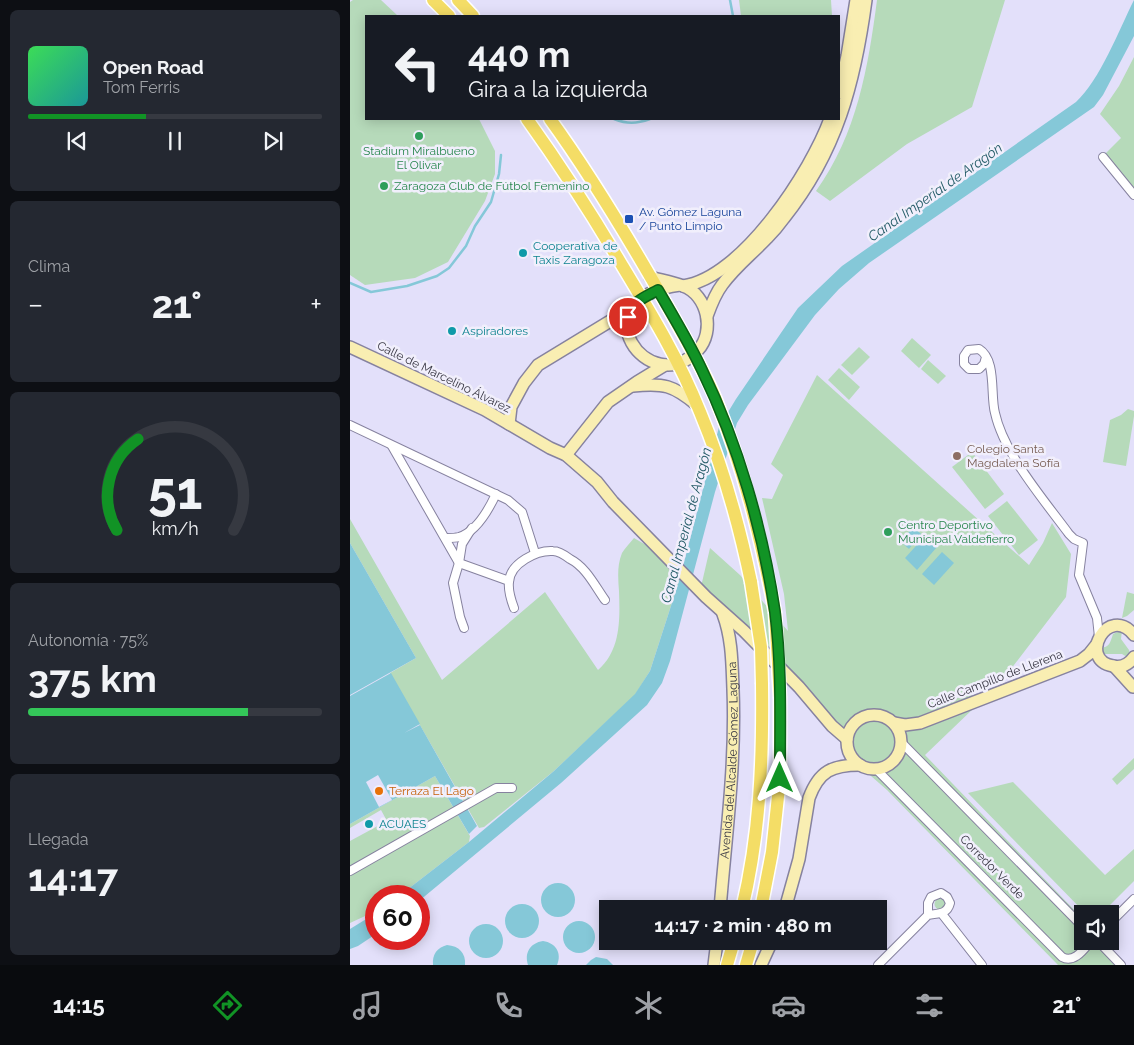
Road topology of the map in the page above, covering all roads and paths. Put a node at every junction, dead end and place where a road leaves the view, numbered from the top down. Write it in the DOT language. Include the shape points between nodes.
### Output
graph roads {
  1 [pos="432,0"];
  2 [pos="458,0"];
  3 [pos="856,0"];
  4 [pos="866,0"];
  5 [pos="447,15"];
  6 [pos="472,15"];
  7 [pos="840,88"];
  8 [pos="529,120"];
  9 [pos="551,120"];
  10 [pos="830,120"];
  11 [pos="1103,157"];
  12 [pos="1134,195"];
  13 [pos="650,277"];
  14 [pos="682,286"];
  15 [pos="658,290"];
  16 [pos="642,299"];
  17 [pos="630,310"];
  18 [pos="707,316"];
  19 [pos="350,347"];
  20 [pos="694,354"];
  21 [pos="986,357"];
  22 [pos="672,364"];
  23 [pos="976,370"];
  24 [pos="992,380"];
  25 [pos="633,386"];
  26 [pos="511,407"];
  27 [pos="699,409"];
  28 [pos="495,416"];
  29 [pos="509,424"];
  30 [pos="350,426"];
  31 [pos="392,446"];
  32 [pos="550,448"];
  33 [pos="566,454"];
  34 [pos="496,494"];
  35 [pos="613,502"];
  36 [pos="472,528"];
  37 [pos="446,538"];
  38 [pos="536,553"];
  39 [pos="459,563"];
  40 [pos="509,581"];
  41 [pos="605,600"];
  42 [pos="514,608"];
  43 [pos="723,612"];
  44 [pos="1096,618"];
  45 [pos="1134,619"];
  46 [pos="1116,626"];
  47 [pos="464,628"];
  48 [pos="1134,635"];
  49 [pos="1098,640"];
  50 [pos="1134,657"];
  51 [pos="1080,661"];
  52 [pos="1109,664"];
  53 [pos="1134,672"];
  54 [pos="1133,690"];
  55 [pos="894,723"];
  56 [pos="920,723"];
  57 [pos="849,734"];
  58 [pos="901,740"];
  59 [pos="860,765"];
  60 [pos="876,769"];
  61 [pos="512,788"];
  62 [pos="350,871"];
  63 [pos="1134,899"];
  64 [pos="721,900"];
  65 [pos="744,900"];
  66 [pos="763,900"];
  67 [pos="788,900"];
  68 [pos="1119,913"];
  69 [pos="942,914"];
  70 [pos="928,915"];
  71 [pos="1074,918"];
  72 [pos="716,950"];
  73 [pos="731,950"];
  74 [pos="750,950"];
  75 [pos="768,950"];
  76 [pos="1082,950"];
  77 [pos="1107,950"];
  78 [pos="714,965"];
  79 [pos="727,965"];
  80 [pos="746,965"];
  81 [pos="761,965"];
  82 [pos="878,965"];
  83 [pos="982,965"];
  84 [pos="1121,965"];
  1 -- 5 [label="main road"];
  2 -- 6 [label="main road"];
  3 -- 7 [label="street"];
  4 -- 18 [label="street" via="849,92 823,158 788,213 722,285"];
  8 -- 16 [label="main road"];
  9 -- 13 [label="main road"];
  10 -- 14 [label="street" via="799,180 767,224 722,270 700,282"];
  11 -- 12 [label="street"];
  13 -- 14 [label="street"];
  13 -- 15 [label="main road"];
  14 -- 15 [label="street"];
  14 -- 18 [label="street" via="702,302"];
  15 -- 16 [label="street"];
  15 -- 20 [label="main road"];
  16 -- 17 [label="street"];
  16 -- 22 [label="main road"];
  17 -- 22 [label="street" via="627,327 631,343 647,359"];
  17 -- 26 [label="street" via="538,365"];
  18 -- 20 [label="street" via="705,340"];
  19 -- 28 [label="street, Calle de Marcelino Álvarez"];
  20 -- 22 [label="street"];
  20 -- 66 [label="main road, bridge" via="716,400 746,487 761,541 774,612 780,698 780,778"];
  21 -- 23 [label="street" via="982,367"];
  21 -- 23 [label="street" via="979,348 965,352 964,364"];
  21 -- 24 [label="street"];
  22 -- 25 [label="street"];
  22 -- 27 [label="main road"];
  23 -- 24 [label="street"];
  24 -- 44 [label="street" via="994,412 1009,449 1069,534 1083,542 1079,578"];
  25 -- 27 [label="street" via="663,385 682,393"];
  25 -- 33 [label="street" via="614,396 603,407"];
  26 -- 28 [label="street"];
  26 -- 29 [label="street"];
  27 -- 65 [label="main road, bridge" via="733,508 752,582 761,647 760,807"];
  28 -- 29 [label="street, Calle de Marcelino Álvarez"];
  29 -- 32 [label="street, Calle de Marcelino Álvarez"];
  30 -- 31 [label="street"];
  31 -- 34 [label="street"];
  31 -- 37 [label="street"];
  32 -- 33 [label="street, Calle de Marcelino Álvarez"];
  32 -- 35 [label="street, Calle de Marcelino Álvarez"];
  33 -- 35 [label="street, Calle de Marcelino Álvarez" via="597,482"];
  34 -- 36 [label="street"];
  34 -- 38 [label="street" via="519,507"];
  35 -- 43 [label="street, Calle de Marcelino Álvarez"];
  36 -- 37 [label="street" via="460,537"];
  36 -- 39 [label="street" via="462,544"];
  37 -- 39 [label="street"];
  38 -- 40 [label="street" via="519,563"];
  38 -- 41 [label="street" via="554,551 572,559"];
  39 -- 40 [label="street"];
  39 -- 47 [label="street" via="452,584"];
  40 -- 42 [label="street"];
  43 -- 57 [label="street, Calle de Marcelino Álvarez" via="799,687 832,726"];
  43 -- 64 [label="street, Avenida del Alcalde Gómez Laguna" via="731,648 734,718 731,797"];
  44 -- 46 [label="street"];
  44 -- 49 [label="street"];
  45 -- 46 [label="street, Calle Campillo de Llerena"];
  46 -- 48 [label="street"];
  46 -- 49 [label="street, Calle Campillo de Llerena" via="1106,629"];
  49 -- 51 [label="street, Calle Campillo de Llerena"];
  49 -- 52 [label="street" via="1099,655"];
  50 -- 52 [label="street" via="1124,665"];
  51 -- 52 [label="street, Calle Campillo de Llerena"];
  51 -- 56 [label="street, Calle Campillo de Llerena"];
  52 -- 54 [label="street"];
  53 -- 54 [label="street"];
  55 -- 56 [label="street, Calle Campillo de Llerena"];
  55 -- 57 [label="street" via="873,715 859,720"];
  55 -- 58 [label="street, Corredor Verde"];
  56 -- 58 [label="street, Calle Campillo de Llerena"];
  57 -- 59 [label="street" via="850,754"];
  58 -- 60 [label="street" via="899,753 893,762"];
  58 -- 71 [label="street, Corredor Verde"];
  59 -- 60 [label="street"];
  59 -- 67 [label="street" via="830,769 816,782 809,798 800,859"];
  60 -- 76 [label="street, Corredor Verde" via="1064,959 1072,959"];
  61 -- 62 [label="street" via="496,788"];
  63 -- 68 [label="street"];
  69 -- 70 [label="street"];
  69 -- 70 [label="street" via="949,907 949,900 944,894 937,893 929,900"];
  69 -- 83 [label="street"];
  70 -- 82 [label="street"];
  72 -- 78 [label="street"];
  73 -- 79 [label="main road"];
  74 -- 80 [label="main road"];
  75 -- 81 [label="street"];
  77 -- 84 [label="street"];
}
